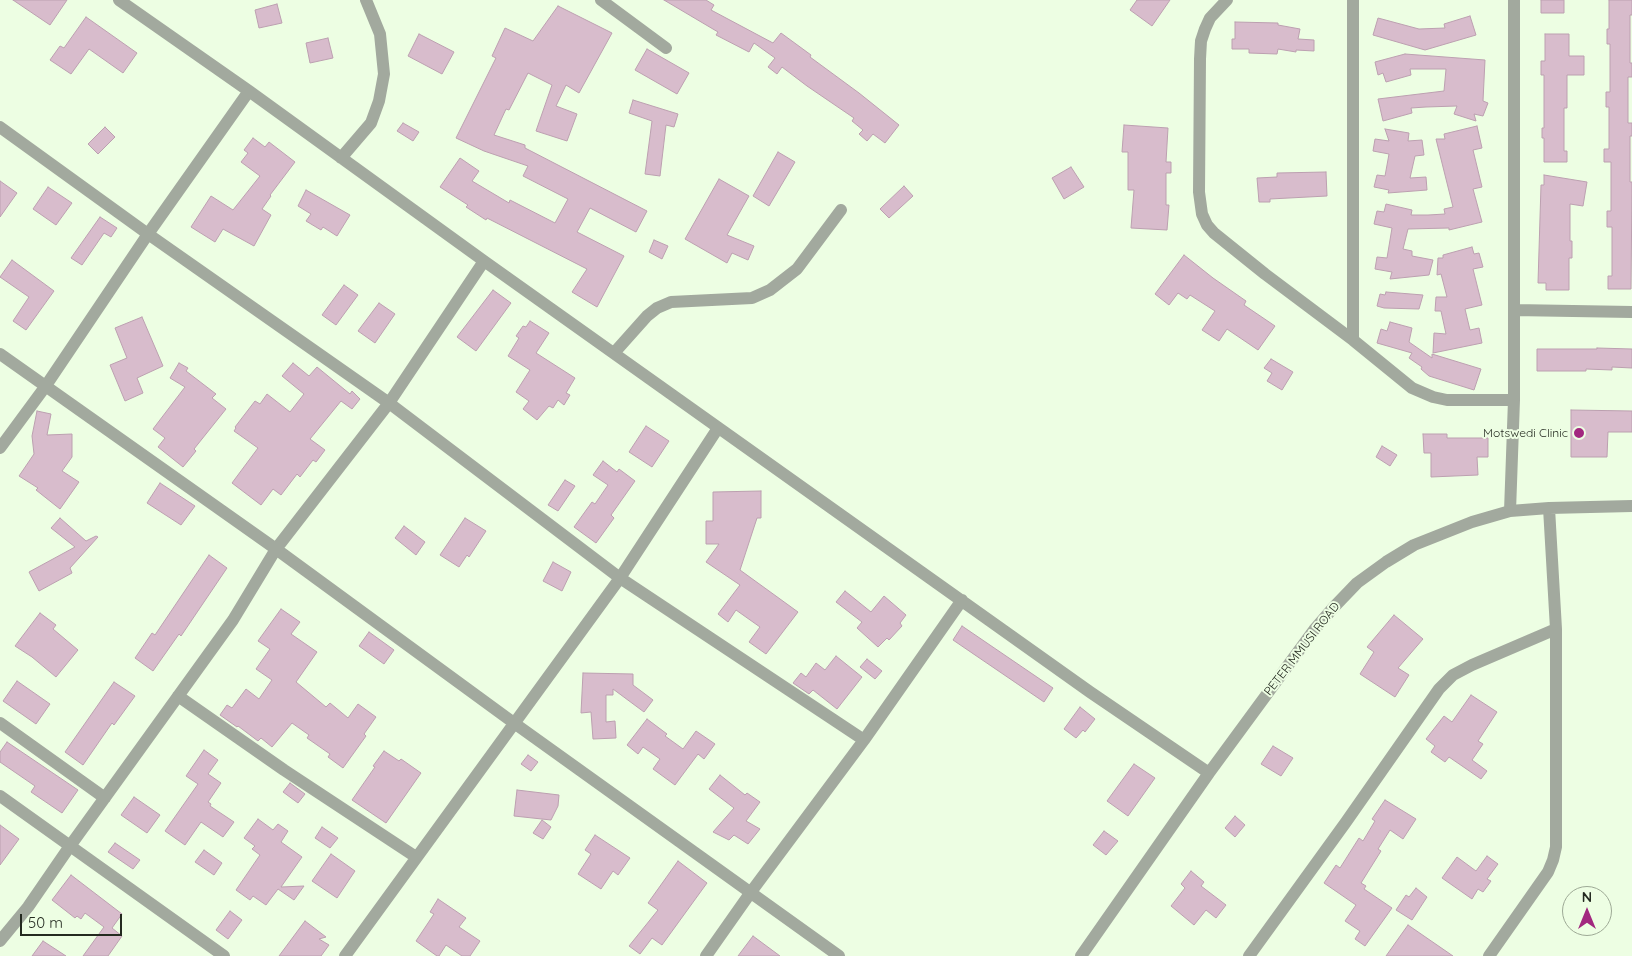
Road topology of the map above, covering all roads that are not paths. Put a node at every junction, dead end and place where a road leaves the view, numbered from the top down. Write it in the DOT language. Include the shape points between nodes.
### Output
graph roads {
  1 [pos="119,0"];
  2 [pos="366,0"];
  3 [pos="601,0"];
  4 [pos="1227,0"];
  5 [pos="1353,0"];
  6 [pos="1514,0"];
  7 [pos="666,48"];
  8 [pos="249,91"];
  9 [pos="0,127"];
  10 [pos="341,158"];
  11 [pos="841,210"];
  12 [pos="148,234"];
  13 [pos="484,261"];
  14 [pos="1514,310"];
  15 [pos="1632,312"];
  16 [pos="1353,340"];
  17 [pos="614,353"];
  18 [pos="0,354"];
  19 [pos="45,387"];
  20 [pos="1514,400"];
  21 [pos="389,403"];
  22 [pos="718,428"];
  23 [pos="0,448"];
  24 [pos="1632,506"];
  25 [pos="1549,508"];
  26 [pos="1510,511"];
  27 [pos="276,549"];
  28 [pos="620,578"];
  29 [pos="962,600"];
  30 [pos="1556,629"];
  31 [pos="178,696"];
  32 [pos="0,723"];
  33 [pos="514,723"];
  34 [pos="864,740"];
  35 [pos="1209,774"];
  36 [pos="0,796"];
  37 [pos="105,798"];
  38 [pos="70,846"];
  39 [pos="416,856"];
  40 [pos="751,892"];
  41 [pos="0,941"];
  42 [pos="224,956"];
  43 [pos="345,956"];
  44 [pos="706,956"];
  45 [pos="839,956"];
  46 [pos="1081,956"];
  47 [pos="1249,956"];
  48 [pos="1489,956"];
  1 -- 8 [label="street"];
  2 -- 10 [label="street" via="380,34 384,74 371,122"];
  3 -- 7 [label="street"];
  4 -- 16 [label="street" via="1210,18 1201,41 1199,192 1202,214 1214,233"];
  5 -- 16 [label="street"];
  6 -- 14 [label="street"];
  8 -- 10 [label="street"];
  8 -- 12 [label="street"];
  9 -- 12 [label="street"];
  10 -- 13 [label="street"];
  11 -- 17 [label="street" via="797,269 770,290 752,298 671,302 647,316"];
  12 -- 19 [label="street"];
  12 -- 21 [label="street"];
  13 -- 17 [label="street"];
  13 -- 21 [label="street"];
  14 -- 15 [label="street"];
  14 -- 20 [label="street"];
  16 -- 20 [label="street" via="1412,388 1428,395 1448,400"];
  17 -- 22 [label="street"];
  18 -- 19 [label="street"];
  19 -- 23 [label="street"];
  19 -- 27 [label="street"];
  20 -- 26 [label="street"];
  21 -- 27 [label="street"];
  21 -- 28 [label="street"];
  22 -- 28 [label="street"];
  22 -- 29 [label="street"];
  24 -- 25 [label="street, PETER MMUSI ROAD"];
  25 -- 26 [label="street, PETER MMUSI ROAD"];
  25 -- 30 [label="street"];
  26 -- 35 [label="street, PETER MMUSI ROAD" via="1414,545 1357,584 1314,630"];
  27 -- 31 [label="street" via="233,620"];
  27 -- 33 [label="street"];
  28 -- 33 [label="street"];
  28 -- 34 [label="street"];
  29 -- 34 [label="street"];
  29 -- 35 [label="street"];
  30 -- 47 [label="street" via="1472,664 1439,688"];
  30 -- 48 [label="street" via="1556,847 1541,883"];
  31 -- 37 [label="street"];
  31 -- 39 [label="street"];
  32 -- 37 [label="street"];
  33 -- 39 [label="street"];
  33 -- 40 [label="street"];
  34 -- 40 [label="street"];
  35 -- 46 [label="street, PETER MMUSI ROAD"];
  36 -- 38 [label="street"];
  37 -- 38 [label="street"];
  38 -- 41 [label="street"];
  38 -- 42 [label="street"];
  39 -- 43 [label="street"];
  40 -- 44 [label="street"];
  40 -- 45 [label="street"];
}
